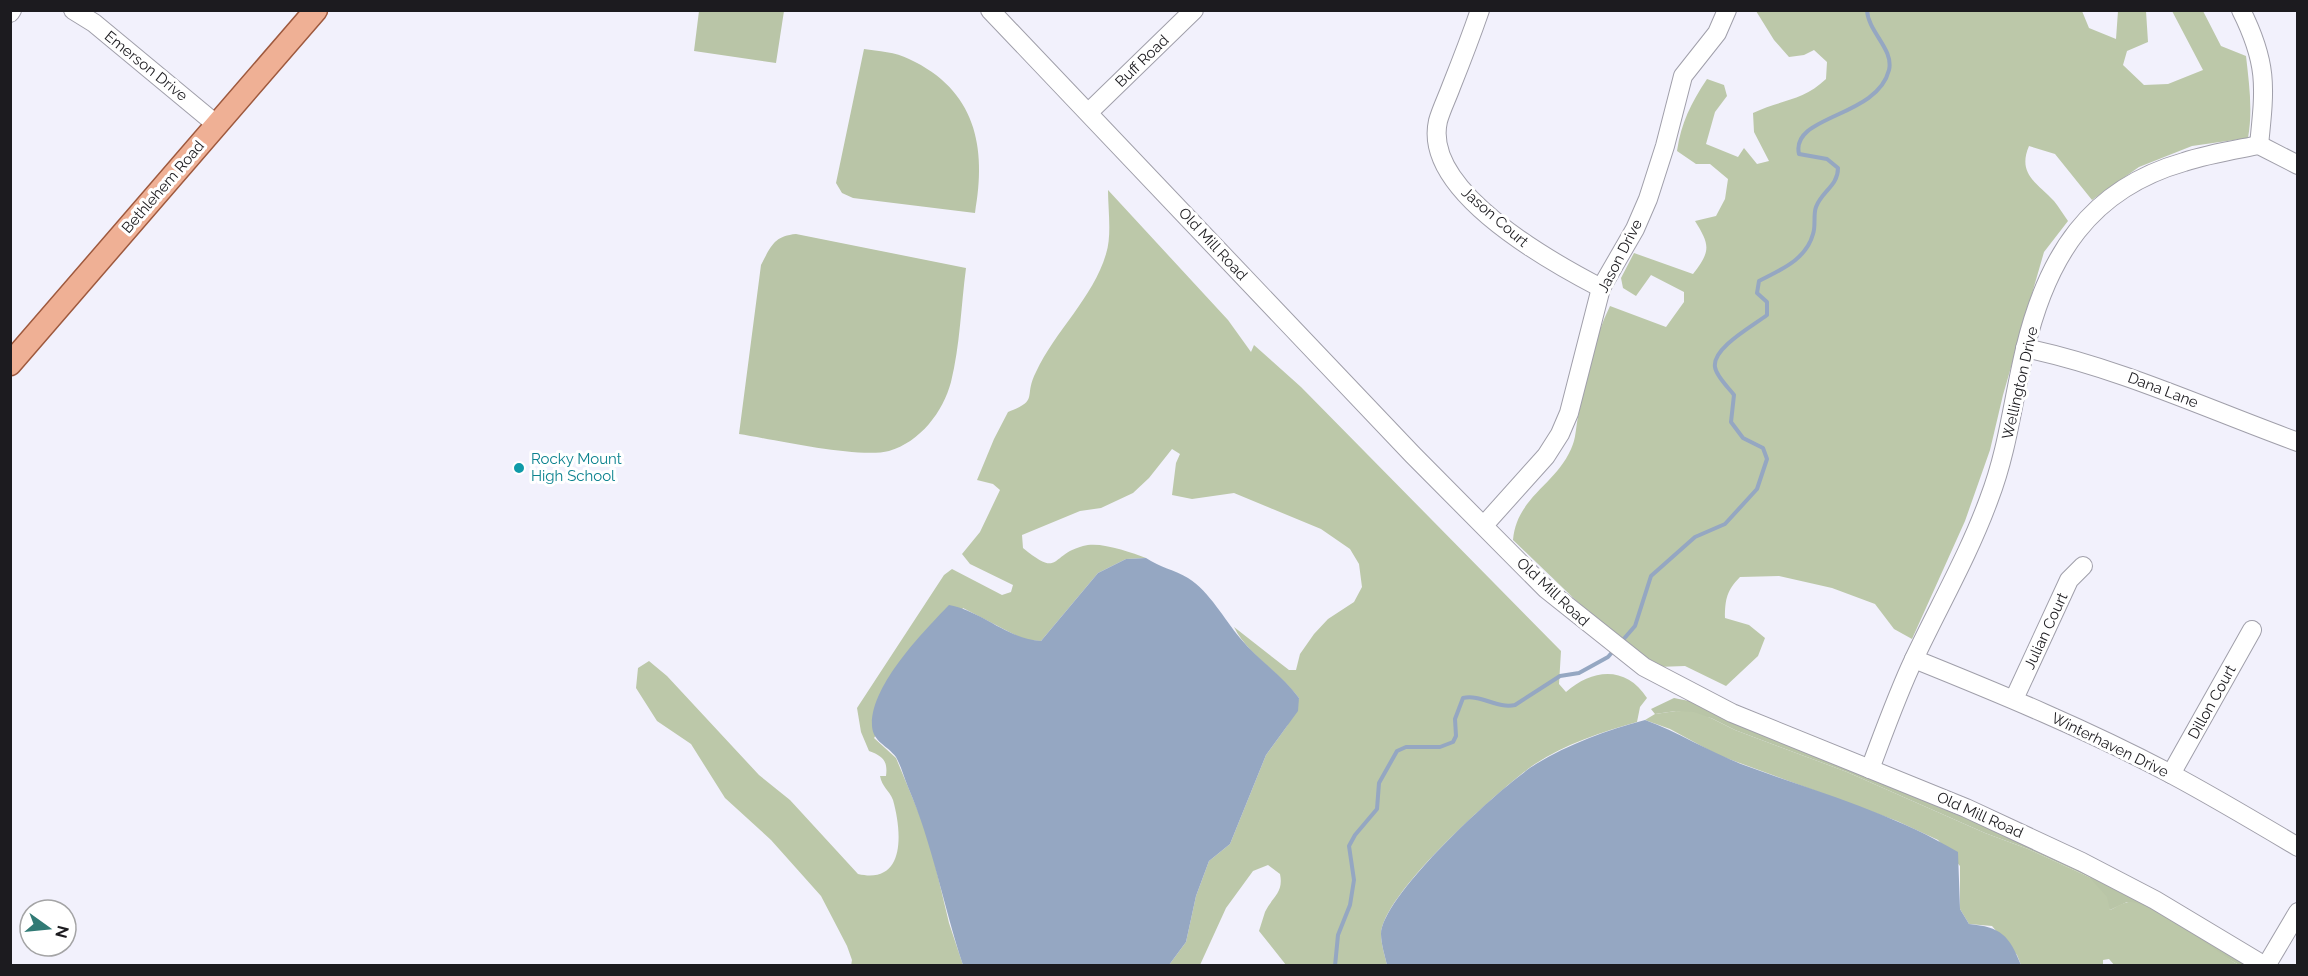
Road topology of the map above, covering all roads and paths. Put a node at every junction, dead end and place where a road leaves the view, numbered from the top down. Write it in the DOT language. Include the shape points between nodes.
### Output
graph roads {
  1 [pos="73,10"];
  2 [pos="316,10"];
  3 [pos="990,10"];
  4 [pos="1194,10"];
  5 [pos="1480,10"];
  6 [pos="1727,10"];
  7 [pos="2241,10"];
  8 [pos="1089,112"];
  9 [pos="217,125"];
  10 [pos="2259,145"];
  11 [pos="2298,165"];
  12 [pos="1601,288"];
  13 [pos="2025,348"];
  14 [pos="10,364"];
  15 [pos="2298,442"];
  16 [pos="1485,524"];
  17 [pos="2083,566"];
  18 [pos="2252,630"];
  19 [pos="1914,659"];
  20 [pos="2014,699"];
  21 [pos="1870,769"];
  22 [pos="2171,774"];
  23 [pos="2298,847"];
  24 [pos="2298,912"];
  25 [pos="2266,966"];
  1 -- 9 [label="street, Emerson Drive"];
  2 -- 9 [label="main road, Bethlehem Road"];
  3 -- 8 [label="street, Old Mill Road"];
  4 -- 8 [label="street, Buff Road"];
  5 -- 12 [label="street, Jason Court" via="1437,123 1438,147 1445,166 1468,196 1525,245"];
  6 -- 12 [label="street, Jason Drive" via="1717,33 1683,76 1648,199"];
  7 -- 10 [label="street" via="2263,67 2265,92"];
  8 -- 16 [label="street, Old Mill Road" via="1413,455"];
  9 -- 14 [label="main road, Bethlehem Road"];
  10 -- 11 [label="street"];
  10 -- 13 [label="street, Wellington Drive" via="2156,171 2127,187 2091,215 2073,235 2047,278"];
  12 -- 16 [label="street, Jason Drive" via="1560,434 1546,456"];
  13 -- 15 [label="street, Dana Lane" via="2129,376"];
  13 -- 19 [label="street, Wellington Drive" via="2003,457 1989,499"];
  16 -- 21 [label="street, Old Mill Road" via="1546,589 1644,667 1732,713"];
  17 -- 20 [label="street, Julian Court" via="2069,580"];
  18 -- 22 [label="street, Dillon Court"];
  19 -- 20 [label="street, Winterhaven Drive"];
  19 -- 21 [label="street, Wellington Drive"];
  20 -- 22 [label="street, Winterhaven Drive"];
  21 -- 25 [label="street, Old Mill Road" via="2082,862"];
  22 -- 23 [label="street, Winterhaven Drive"];
  24 -- 25 [label="street"];
}
